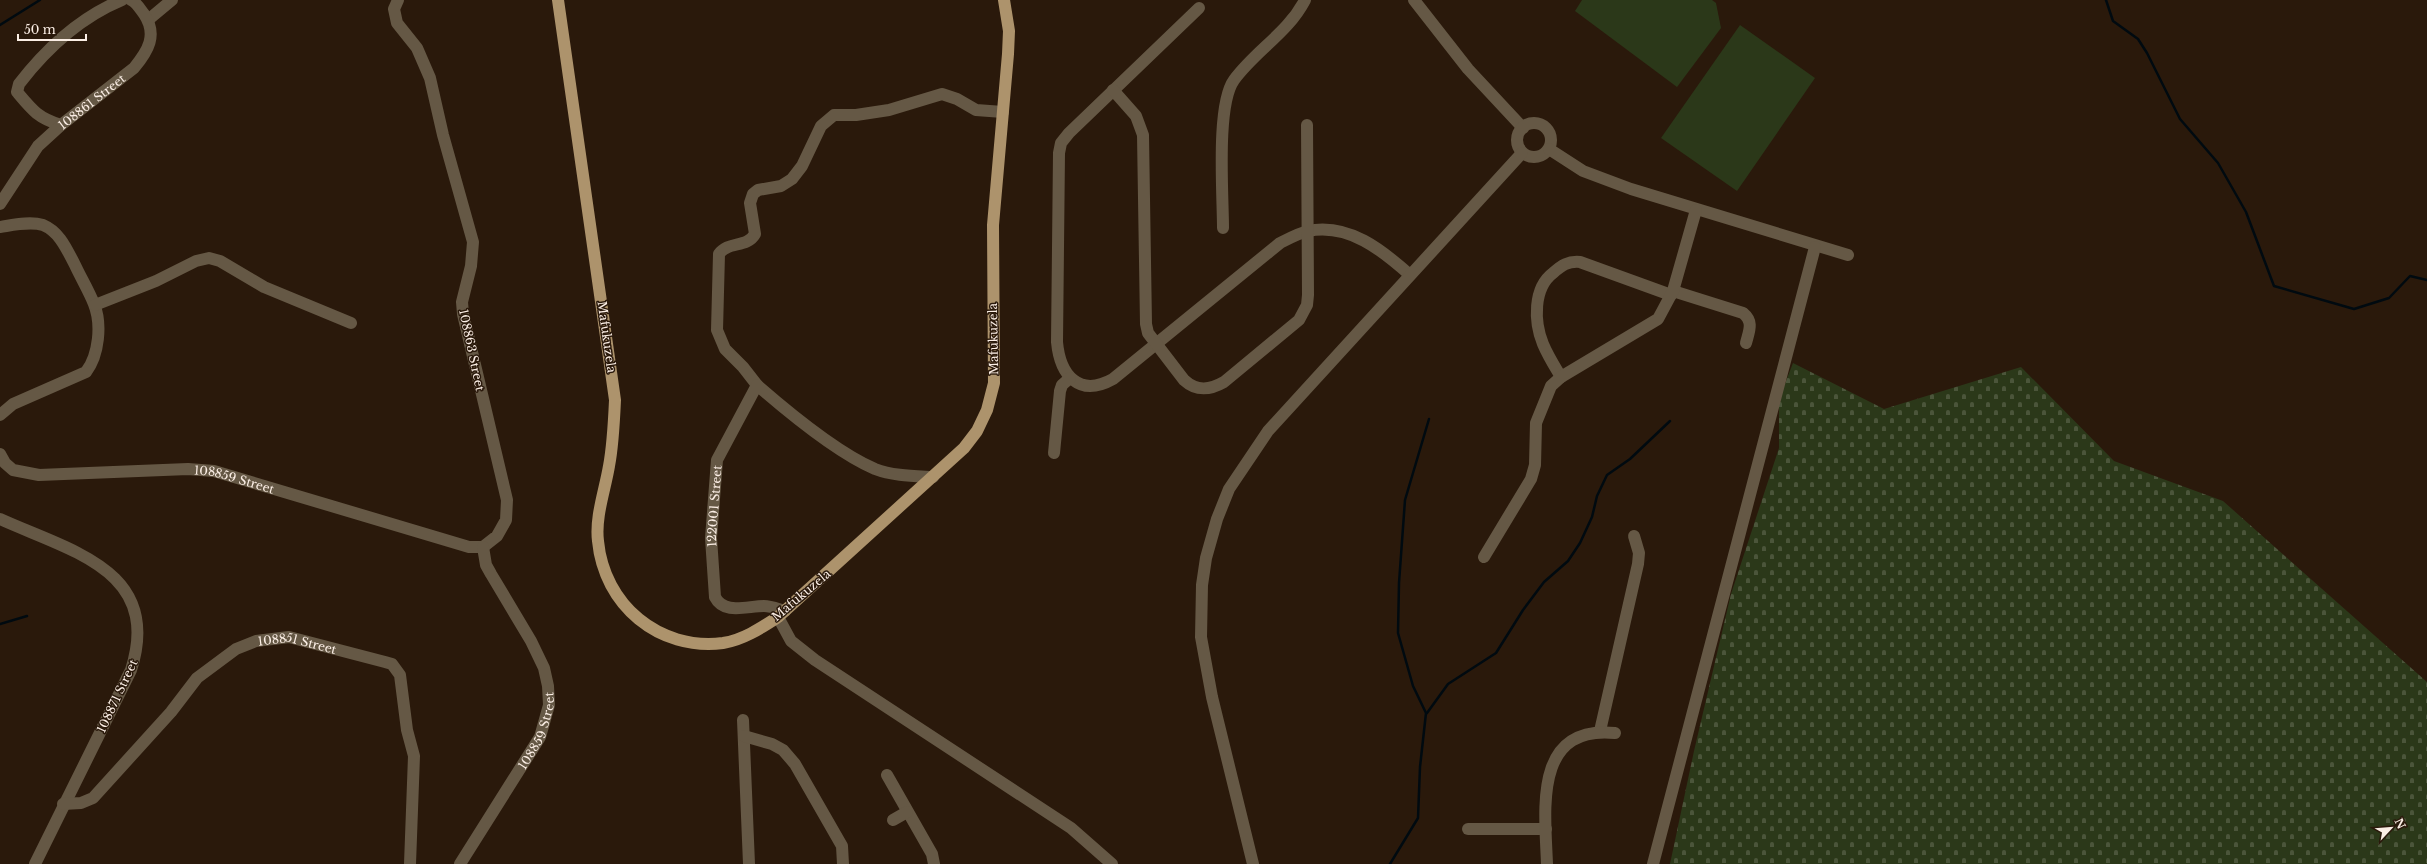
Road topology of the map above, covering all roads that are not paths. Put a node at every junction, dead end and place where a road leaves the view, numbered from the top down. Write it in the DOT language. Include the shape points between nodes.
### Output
graph roads {
  1 [pos="122,0"];
  2 [pos="131,0"];
  3 [pos="172,0"];
  4 [pos="398,0"];
  5 [pos="558,0"];
  6 [pos="1004,0"];
  7 [pos="1305,0"];
  8 [pos="1414,0"];
  9 [pos="1199,8"];
  10 [pos="148,20"];
  11 [pos="1113,90"];
  12 [pos="1003,112"];
  13 [pos="61,124"];
  14 [pos="1307,125"];
  15 [pos="1522,128"];
  16 [pos="1549,149"];
  17 [pos="1522,153"];
  18 [pos="0,204"];
  19 [pos="1696,210"];
  20 [pos="0,227"];
  21 [pos="1223,228"];
  22 [pos="1308,231"];
  23 [pos="1815,247"];
  24 [pos="1848,255"];
  25 [pos="1410,275"];
  26 [pos="1672,293"];
  27 [pos="95,305"];
  28 [pos="351,323"];
  29 [pos="1156,343"];
  30 [pos="1746,343"];
  31 [pos="1561,377"];
  32 [pos="1070,378"];
  33 [pos="757,386"];
  34 [pos="0,415"];
  35 [pos="1054,453"];
  36 [pos="0,454"];
  37 [pos="932,477"];
  38 [pos="0,519"];
  39 [pos="1634,536"];
  40 [pos="483,546"];
  41 [pos="1484,557"];
  42 [pos="781,614"];
  43 [pos="743,720"];
  44 [pos="1600,731"];
  45 [pos="1615,733"];
  46 [pos="744,736"];
  47 [pos="886,775"];
  48 [pos="63,804"];
  49 [pos="907,812"];
  50 [pos="893,820"];
  51 [pos="1468,829"];
  52 [pos="1546,829"];
  53 [pos="35,864"];
  54 [pos="410,864"];
  55 [pos="460,864"];
  56 [pos="749,864"];
  57 [pos="843,864"];
  58 [pos="934,864"];
  59 [pos="1112,864"];
  60 [pos="1253,864"];
  61 [pos="1547,864"];
  62 [pos="1653,864"];
  1 -- 13 [label="street" via="86,20 62,38 32,67 19,84 18,92 36,114 42,119"];
  2 -- 10 [label="street"];
  3 -- 10 [label="street"];
  4 -- 40 [label="street, 108863 Street" via="394,9 397,23 417,48 430,78 443,136 473,242 471,266 462,302 463,314 507,500 506,520 502,529"];
  5 -- 42 [label="main road, Mafukuzela" via="615,400 609,466 597,539 606,579 619,600 633,615 655,630 679,641 701,644 724,642 748,635"];
  6 -- 12 [label="main road, Mafukuzela" via="1009,31"];
  7 -- 21 [label="street" via="1288,27 1247,66 1228,91 1224,120"];
  8 -- 15 [label="street" via="1468,69"];
  9 -- 11 [label="street"];
  10 -- 13 [label="street, 108861 Street" via="151,40 134,68"];
  11 -- 29 [label="street" via="1136,116 1143,135 1146,324 1148,333"];
  11 -- 32 [label="street" via="1069,133 1061,143 1059,152 1056,342 1058,358"];
  12 -- 33 [label="street" via="976,110 942,94 889,110 834,116 821,126 802,166 792,179 781,186 758,190 752,194 750,203 755,234 748,242 726,247 719,254 716,318 717,330 725,349"];
  12 -- 37 [label="main road, Mafukuzela" via="993,225 994,383 988,410 977,431 964,448"];
  13 -- 18 [label="street, 108861 Street" via="38,146"];
  14 -- 22 [label="street"];
  15 -- 16 [label="street" via="1531,124 1545,127 1552,140"];
  15 -- 17 [label="street" via="1517,138"];
  16 -- 17 [label="street" via="1540,157"];
  16 -- 19 [label="street" via="1583,171 1631,190"];
  17 -- 25 [label="street"];
  19 -- 23 [label="street"];
  19 -- 26 [label="street"];
  20 -- 27 [label="street" via="43,225 54,232 64,244"];
  22 -- 25 [label="street" via="1333,230 1350,234 1386,254"];
  22 -- 29 [label="street" via="1280,243"];
  22 -- 29 [label="street" via="1308,296 1304,313 1290,328 1224,382 1208,389 1189,384"];
  23 -- 24 [label="street"];
  23 -- 62 [label="street"];
  25 -- 60 [label="street" via="1339,356 1268,431 1251,454 1229,489 1206,558 1201,615 1204,659"];
  26 -- 30 [label="street" via="1744,313 1751,327"];
  26 -- 31 [label="street" via="1662,314 1651,325"];
  26 -- 31 [label="street" via="1580,262 1572,261 1562,265 1546,278 1537,296 1541,338"];
  27 -- 28 [label="street" via="156,281 196,260 209,258 220,261 264,287"];
  27 -- 34 [label="street" via="98,332 93,363 86,372 13,404"];
  29 -- 32 [label="street" via="1106,383 1090,386"];
  31 -- 41 [label="street" via="1551,386 1536,423 1535,465 1531,479"];
  32 -- 35 [label="street" via="1062,385 1060,391"];
  33 -- 37 [label="street" via="841,449 875,469 898,475"];
  33 -- 42 [label="street, 122001 Street" via="717,460 711,538 716,597 724,607 764,606"];
  36 -- 40 [label="street, 108859 Street" via="13,470 39,475 181,469 214,472 469,547"];
  37 -- 42 [label="main road, Mafukuzela"];
  38 -- 48 [label="street, 108871 Street" via="85,557 113,575 127,593 137,617 138,649 131,670"];
  39 -- 44 [label="street" via="1639,553 1638,564"];
  40 -- 55 [label="street, 108859 Street" via="486,565 544,668 549,705 540,737"];
  42 -- 59 [label="street" via="791,641 815,660 1071,828"];
  43 -- 46 [label="street"];
  44 -- 45 [label="street"];
  44 -- 52 [label="street" via="1574,740 1554,759 1547,781"];
  46 -- 56 [label="street"];
  46 -- 57 [label="street" via="784,750 795,764 842,846"];
  47 -- 49 [label="street"];
  48 -- 53 [label="street, 108871 Street"];
  48 -- 54 [label="street, 108851 Street" via="81,803 93,798 171,712 197,678 211,666 229,653 256,641 289,637 392,664 400,675 407,730 415,763"];
  49 -- 50 [label="street"];
  49 -- 58 [label="street" via="932,854"];
  51 -- 52 [label="street"];
  52 -- 61 [label="street"];
}
